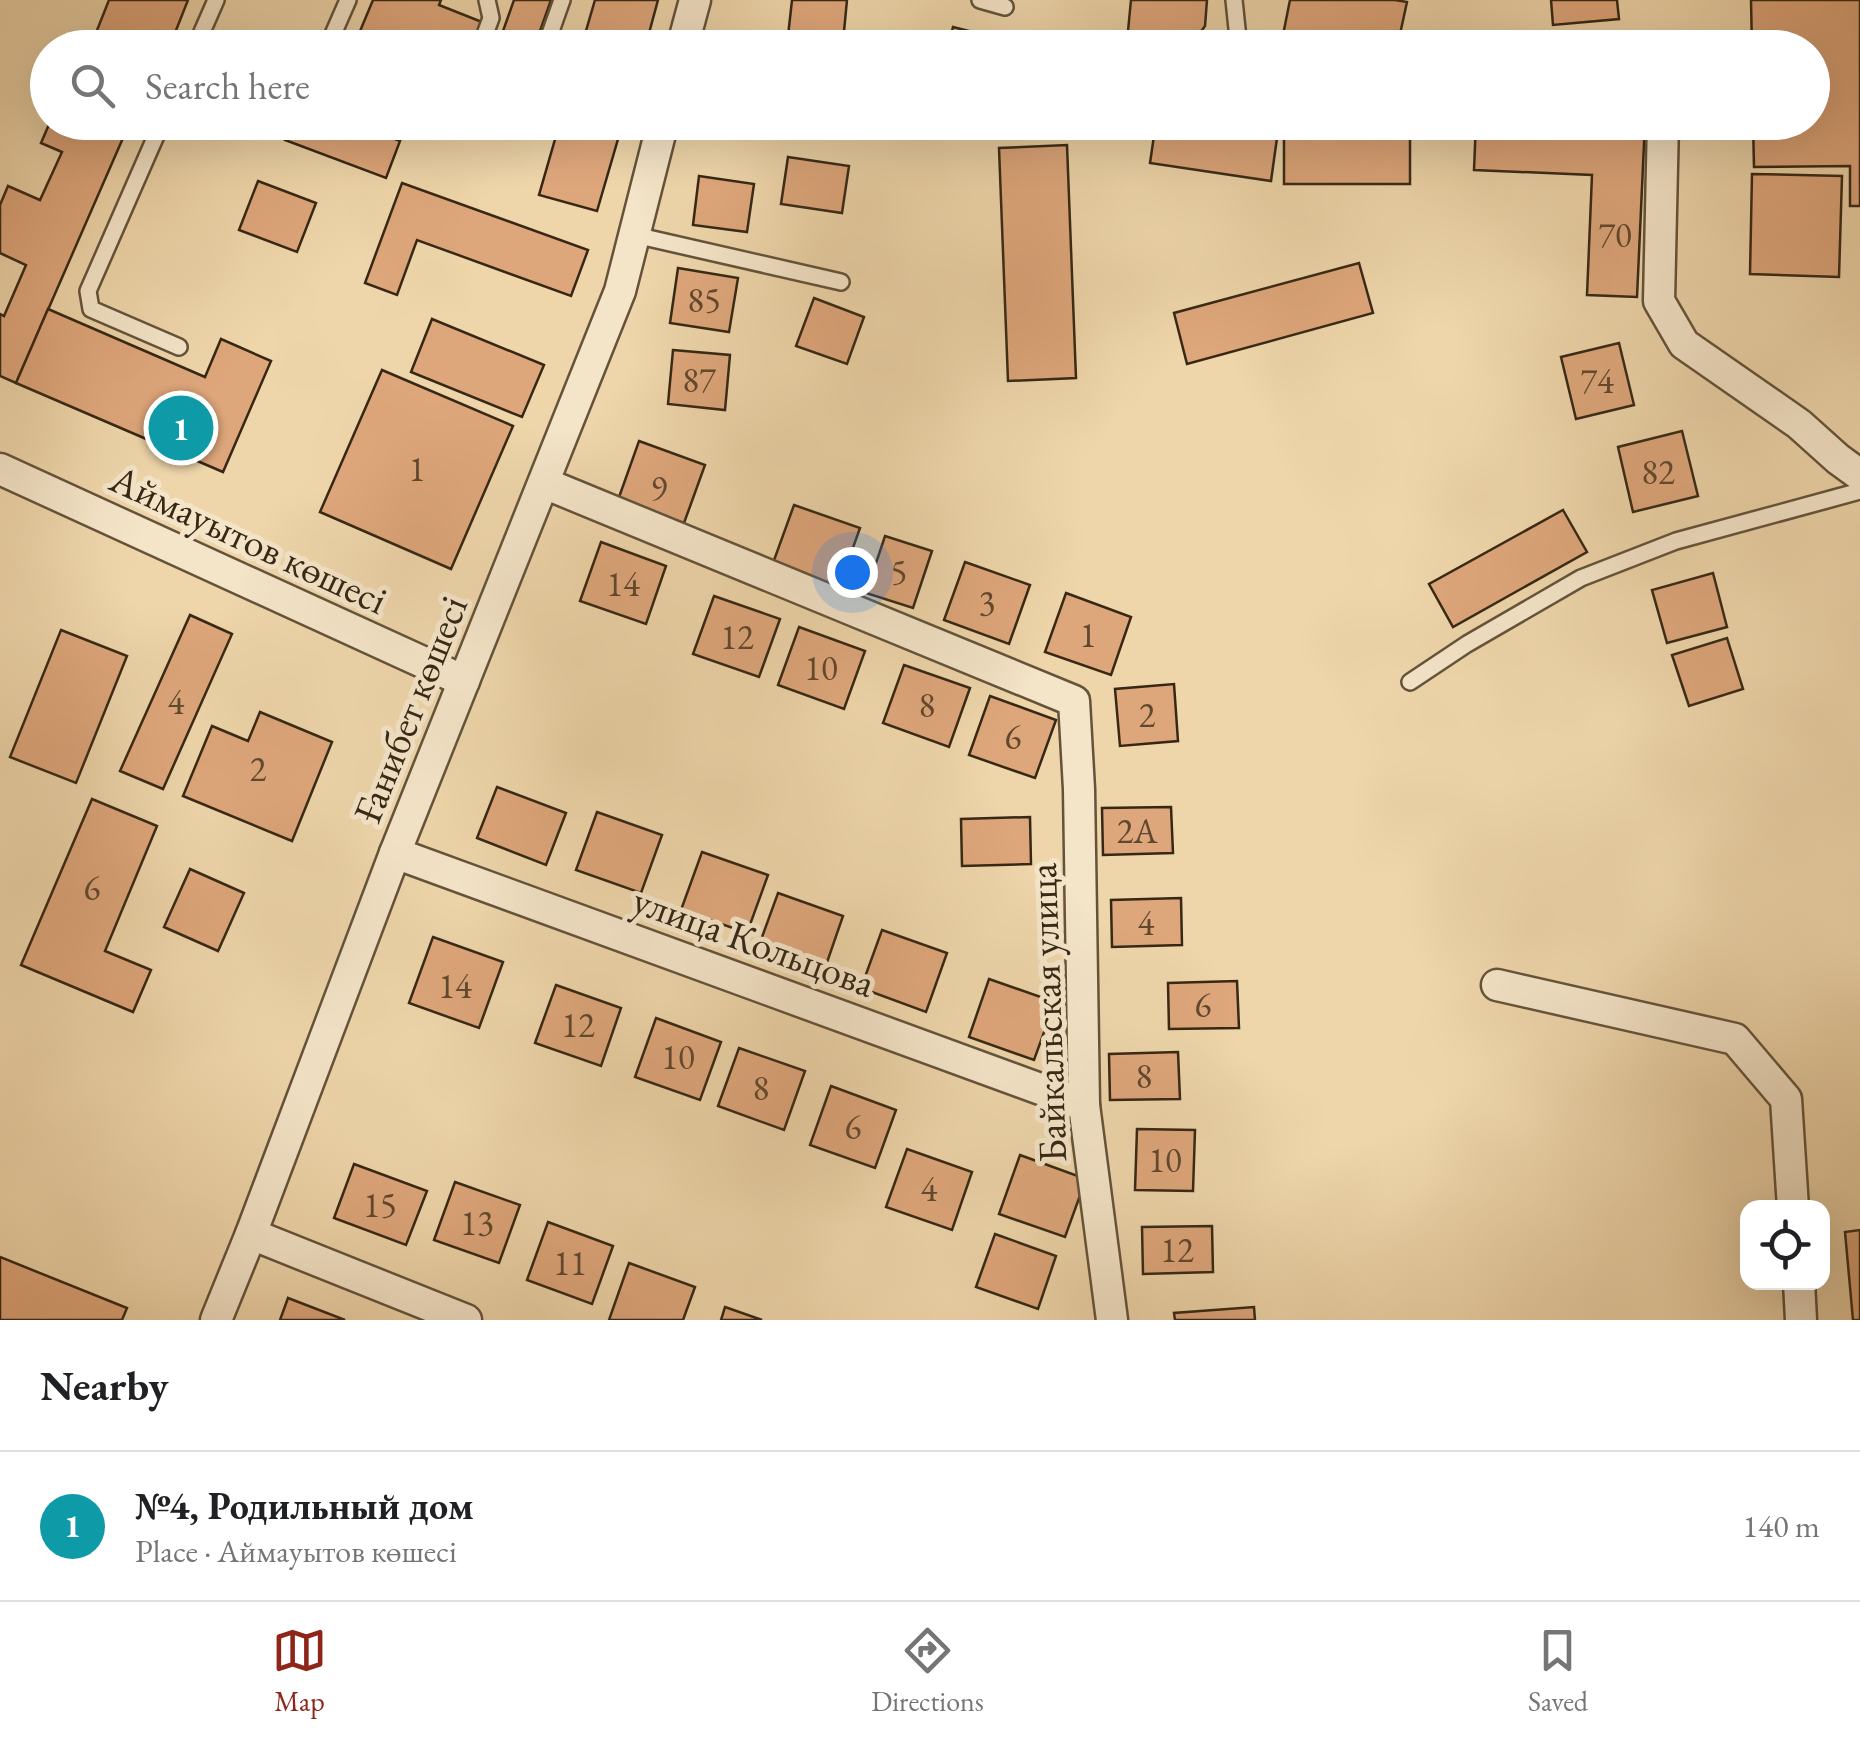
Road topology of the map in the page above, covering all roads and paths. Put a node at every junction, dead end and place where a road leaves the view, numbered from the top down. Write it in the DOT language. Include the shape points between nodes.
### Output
graph roads {
  1 [pos="216,0"];
  2 [pos="348,0"];
  3 [pos="487,0"];
  4 [pos="562,0"];
  5 [pos="694,0"];
  6 [pos="980,0"];
  7 [pos="1234,0"];
  8 [pos="1005,7"];
  9 [pos="203,30"];
  10 [pos="335,30"];
  11 [pos="487,30"];
  12 [pos="551,30"];
  13 [pos="686,30"];
  14 [pos="1237,30"];
  15 [pos="154,140"];
  16 [pos="658,140"];
  17 [pos="1663,140"];
  18 [pos="634,235"];
  19 [pos="841,282"];
  20 [pos="179,347"];
  21 [pos="0,469"];
  22 [pos="1860,475"];
  23 [pos="544,483"];
  24 [pos="1860,491"];
  25 [pos="464,681"];
  26 [pos="1410,682"];
  27 [pos="395,852"];
  28 [pos="1497,985"];
  29 [pos="1084,1105"];
  30 [pos="1793,1200"];
  31 [pos="251,1234"];
  32 [pos="1800,1290"];
  33 [pos="216,1320"];
  34 [pos="466,1320"];
  35 [pos="1112,1320"];
  36 [pos="1802,1320"];
  1 -- 9 [label="lane"];
  2 -- 10 [label="lane"];
  3 -- 11 [label="lane"];
  4 -- 12 [label="lane"];
  5 -- 13 [label="street"];
  6 -- 8 [label="lane"];
  7 -- 14 [label="lane"];
  15 -- 20 [label="lane" via="88,291 91,309"];
  16 -- 18 [label="street, Ғанибет көшесі"];
  17 -- 22 [label="street" via="1660,301 1684,344"];
  18 -- 19 [label="lane"];
  18 -- 23 [label="street, Ғанибет көшесі" via="620,291"];
  21 -- 25 [label="street, Аймауытов көшесі"];
  23 -- 25 [label="street, Ғанибет көшесі"];
  23 -- 29 [label="street, Байкальская улица" via="1074,701"];
  24 -- 26 [label="lane" via="1676,541 1581,578"];
  25 -- 27 [label="street, Ғанибет көшесі"];
  27 -- 29 [label="street, улица Кольцова"];
  27 -- 31 [label="street, Ғанибет көшесі"];
  28 -- 30 [label="street" via="1736,1039 1786,1099"];
  29 -- 35 [label="street, Байкальская улица"];
  31 -- 33 [label="street, Ғанибет көшесі"];
  31 -- 34 [label="street"];
  32 -- 36 [label="street"];
}
